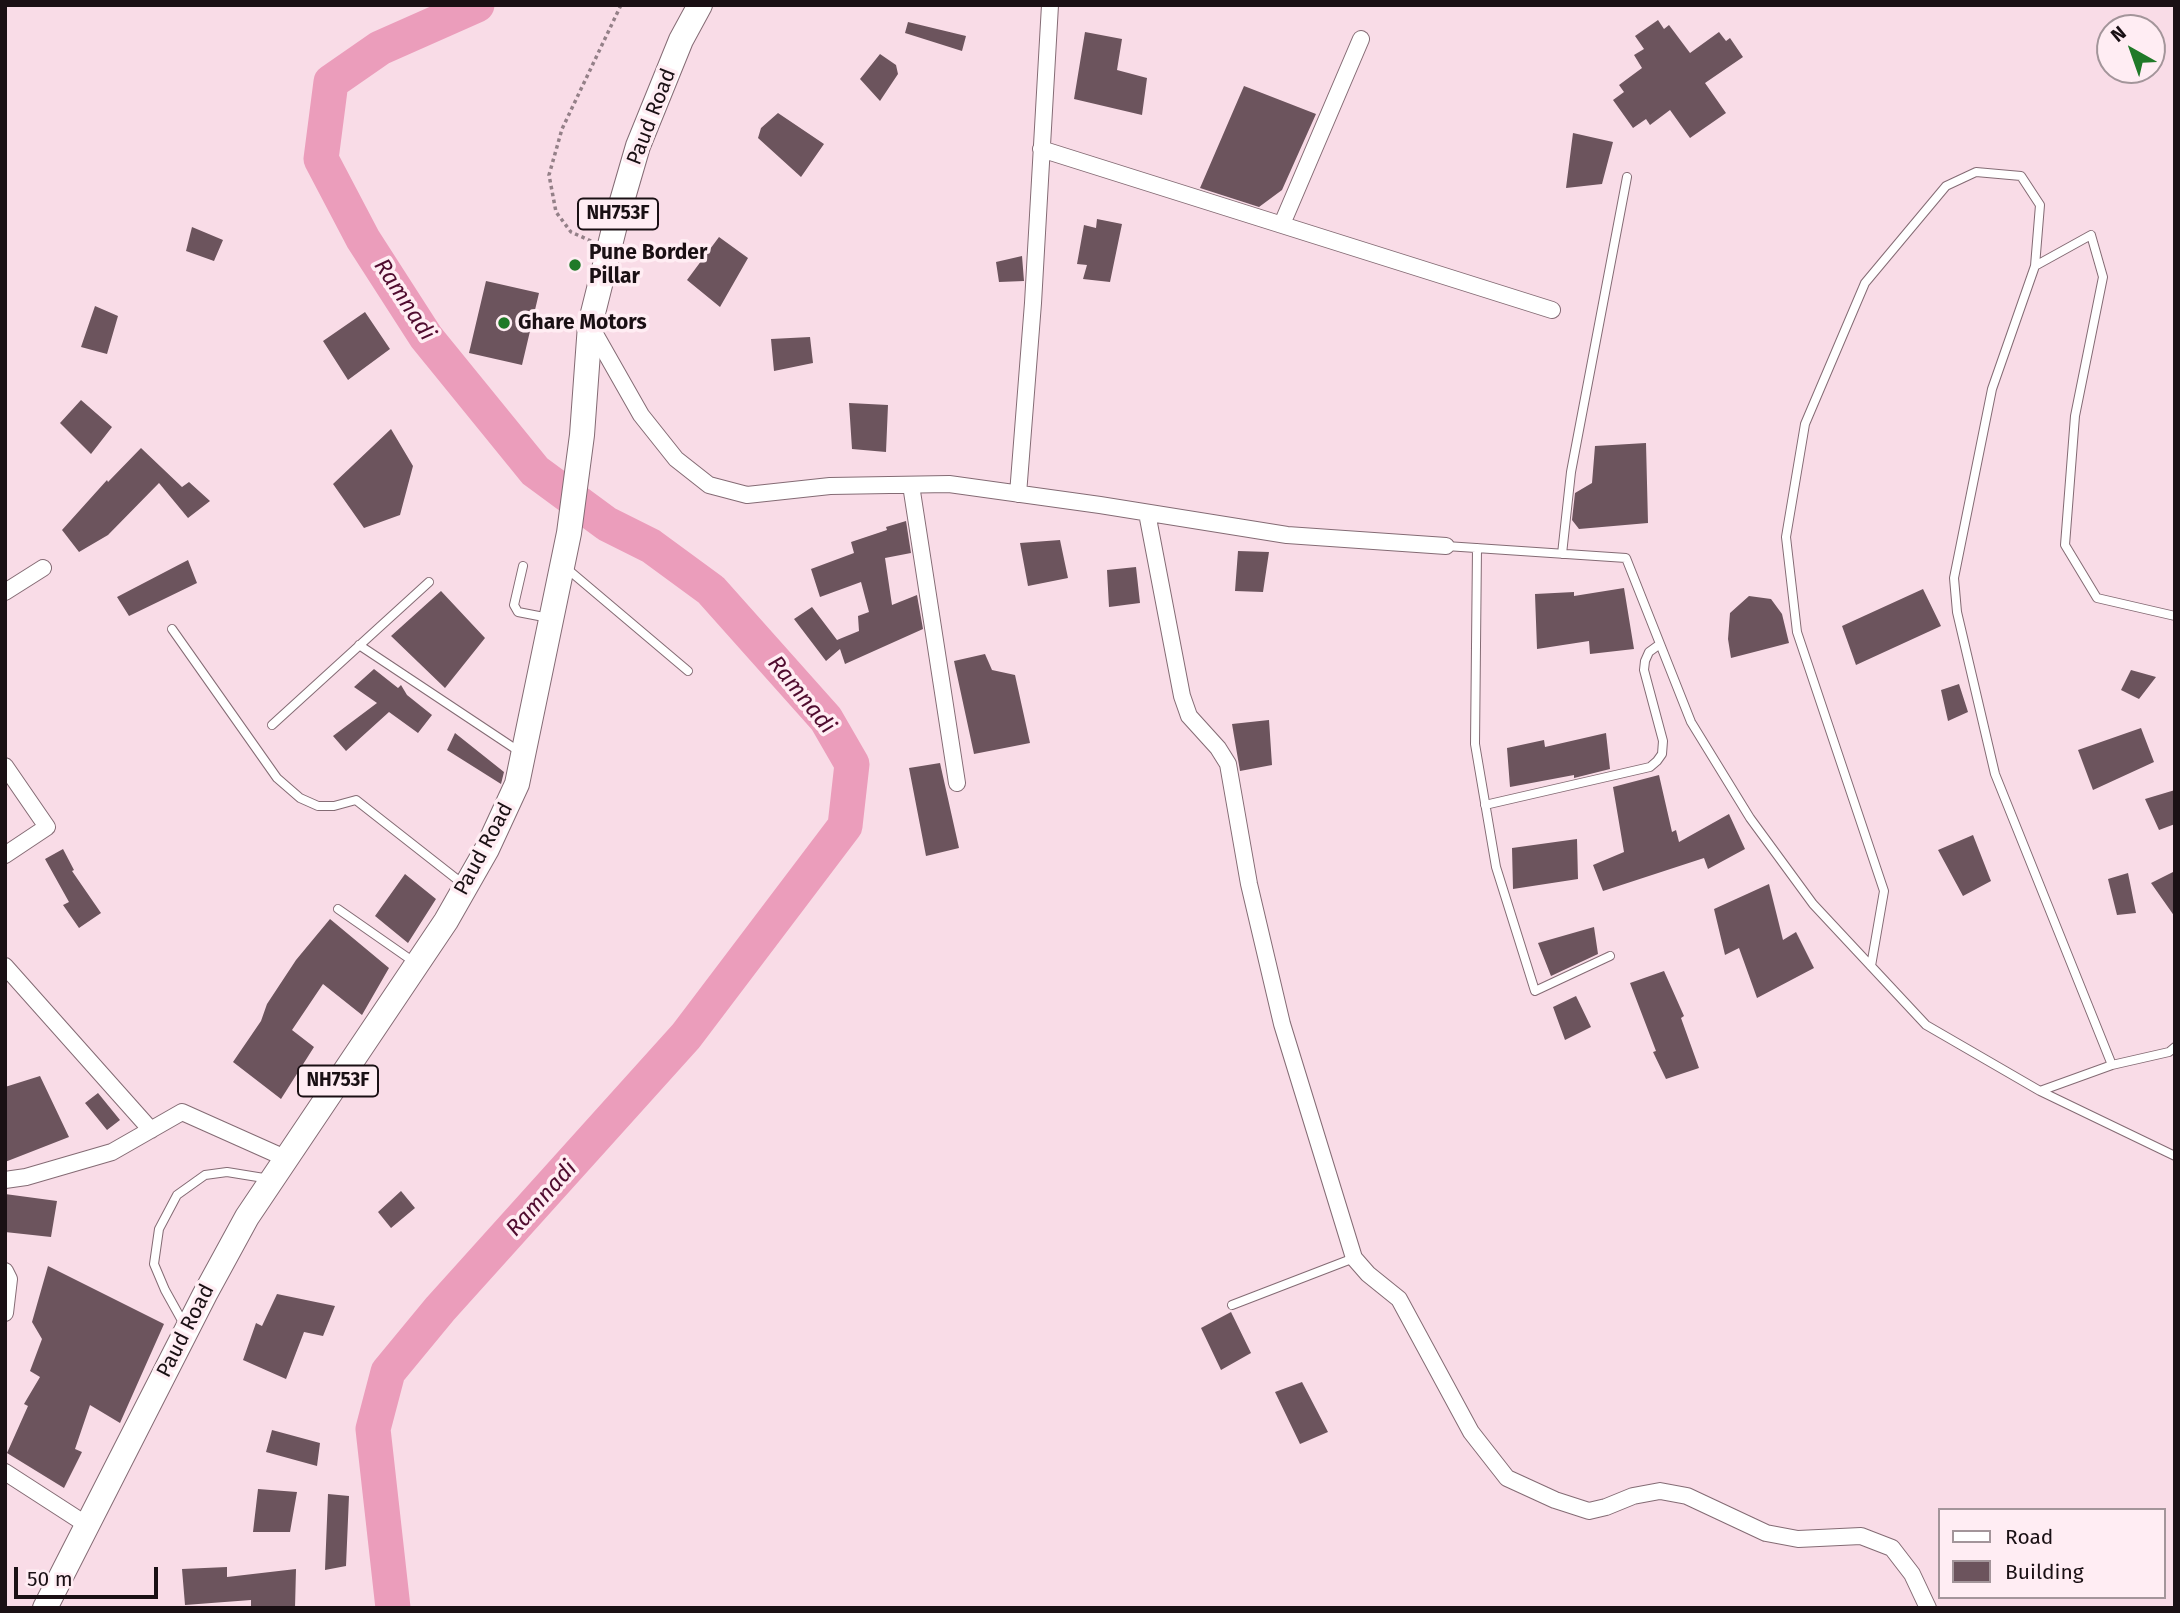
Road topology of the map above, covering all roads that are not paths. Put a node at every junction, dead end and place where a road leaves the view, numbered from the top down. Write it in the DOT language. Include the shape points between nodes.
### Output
graph roads {
  1 [pos="700,5"];
  2 [pos="1050,5"];
  3 [pos="1361,39"];
  4 [pos="1041,149"];
  5 [pos="1627,177"];
  6 [pos="1282,224"];
  7 [pos="2035,266"];
  8 [pos="1552,310"];
  9 [pos="590,325"];
  10 [pos="911,485"];
  11 [pos="1018,494"];
  12 [pos="1147,513"];
  13 [pos="1446,546"];
  14 [pos="1477,548"];
  15 [pos="1562,554"];
  16 [pos="523,566"];
  17 [pos="563,566"];
  18 [pos="43,568"];
  19 [pos="429,582"];
  20 [pos="5,592"];
  21 [pos="2175,616"];
  22 [pos="552,618"];
  23 [pos="172,629"];
  24 [pos="1660,644"];
  25 [pos="359,645"];
  26 [pos="688,671"];
  27 [pos="272,725"];
  28 [pos="525,755"];
  29 [pos="5,766"];
  30 [pos="957,783"];
  31 [pos="1485,805"];
  32 [pos="5,855"];
  33 [pos="466,886"];
  34 [pos="338,909"];
  35 [pos="1610,957"];
  36 [pos="417,964"];
  37 [pos="5,966"];
  38 [pos="1871,966"];
  39 [pos="2175,1047"];
  40 [pos="2112,1065"];
  41 [pos="2040,1091"];
  42 [pos="151,1130"];
  43 [pos="2175,1156"];
  44 [pos="285,1158"];
  45 [pos="271,1179"];
  46 [pos="5,1180"];
  47 [pos="1353,1258"];
  48 [pos="5,1271"];
  49 [pos="1232,1304"];
  50 [pos="5,1313"];
  51 [pos="187,1328"];
  52 [pos="5,1472"];
  53 [pos="87,1525"];
  54 [pos="45,1608"];
  55 [pos="1928,1608"];
  1 -- 9 [label="main road, Paud Road / NH753F" via="638,146"];
  2 -- 4 [label="street"];
  3 -- 6 [label="street"];
  4 -- 6 [label="street"];
  4 -- 11 [label="street"];
  5 -- 15 [label="lane" via="1572,472"];
  6 -- 8 [label="street"];
  7 -- 21 [label="lane" via="2091,235 2104,277 2075,416 2065,545 2096,598"];
  7 -- 38 [label="lane" via="2040,205 2021,176 1976,172 1946,186 1865,283 1805,424 1786,537 1797,632 1884,891"];
  7 -- 40 [label="lane" via="1992,388 1954,578 1956,612 1995,774"];
  9 -- 10 [label="street" via="641,415 676,459 709,485 747,495 830,486"];
  9 -- 17 [label="main road, Paud Road / NH753F" via="582,435"];
  10 -- 11 [label="street" via="949,484"];
  10 -- 30 [label="street"];
  11 -- 12 [label="street"];
  12 -- 13 [label="street" via="1287,535"];
  12 -- 47 [label="street" via="1182,696 1189,716 1228,764 1249,884 1282,1024"];
  13 -- 14 [label="lane"];
  14 -- 15 [label="lane"];
  14 -- 31 [label="lane" via="1475,744"];
  15 -- 24 [label="lane" via="1626,558"];
  16 -- 22 [label="lane" via="514,606 518,612"];
  17 -- 22 [label="main road, Paud Road / NH753F"];
  17 -- 26 [label="lane"];
  18 -- 20 [label="street"];
  19 -- 25 [label="lane"];
  22 -- 28 [label="main road, Paud Road / NH753F"];
  23 -- 33 [label="lane" via="277,778 300,798 318,806 356,800"];
  24 -- 31 [label="lane" via="1649,652 1644,670 1663,741 1657,761 1650,767"];
  24 -- 38 [label="lane" via="1691,722 1750,818 1813,904"];
  25 -- 27 [label="lane"];
  25 -- 28 [label="lane"];
  28 -- 33 [label="main road, Paud Road / NH753F" via="510,800"];
  29 -- 32 [label="street" via="47,827"];
  31 -- 35 [label="lane" via="1496,867 1535,991"];
  33 -- 36 [label="main road, Paud Road / NH753F"];
  34 -- 36 [label="lane"];
  36 -- 44 [label="main road, Paud Road / NH753F"];
  37 -- 42 [label="street"];
  38 -- 41 [label="lane" via="1926,1025"];
  39 -- 40 [label="lane"];
  40 -- 41 [label="lane"];
  41 -- 43 [label="lane"];
  42 -- 44 [label="street" via="182,1112"];
  42 -- 46 [label="street" via="113,1152"];
  44 -- 45 [label="main road, Paud Road / NH753F"];
  45 -- 51 [label="main road, Paud Road / NH753F"];
  45 -- 51 [label="lane" via="216,1173 205,1175 177,1195 159,1229 154,1264"];
  47 -- 49 [label="lane"];
  47 -- 55 [label="street" via="1399,1299 1471,1432 1507,1478 1589,1511 1660,1491 1686,1496 1766,1533 1798,1539 1861,1536 1892,1548 1912,1574"];
  48 -- 50 [label="street" via="9,1279"];
  51 -- 53 [label="main road, Paud Road / NH753F"];
  52 -- 53 [label="street"];
  53 -- 54 [label="main road, Paud Road / NH753F"];
}
